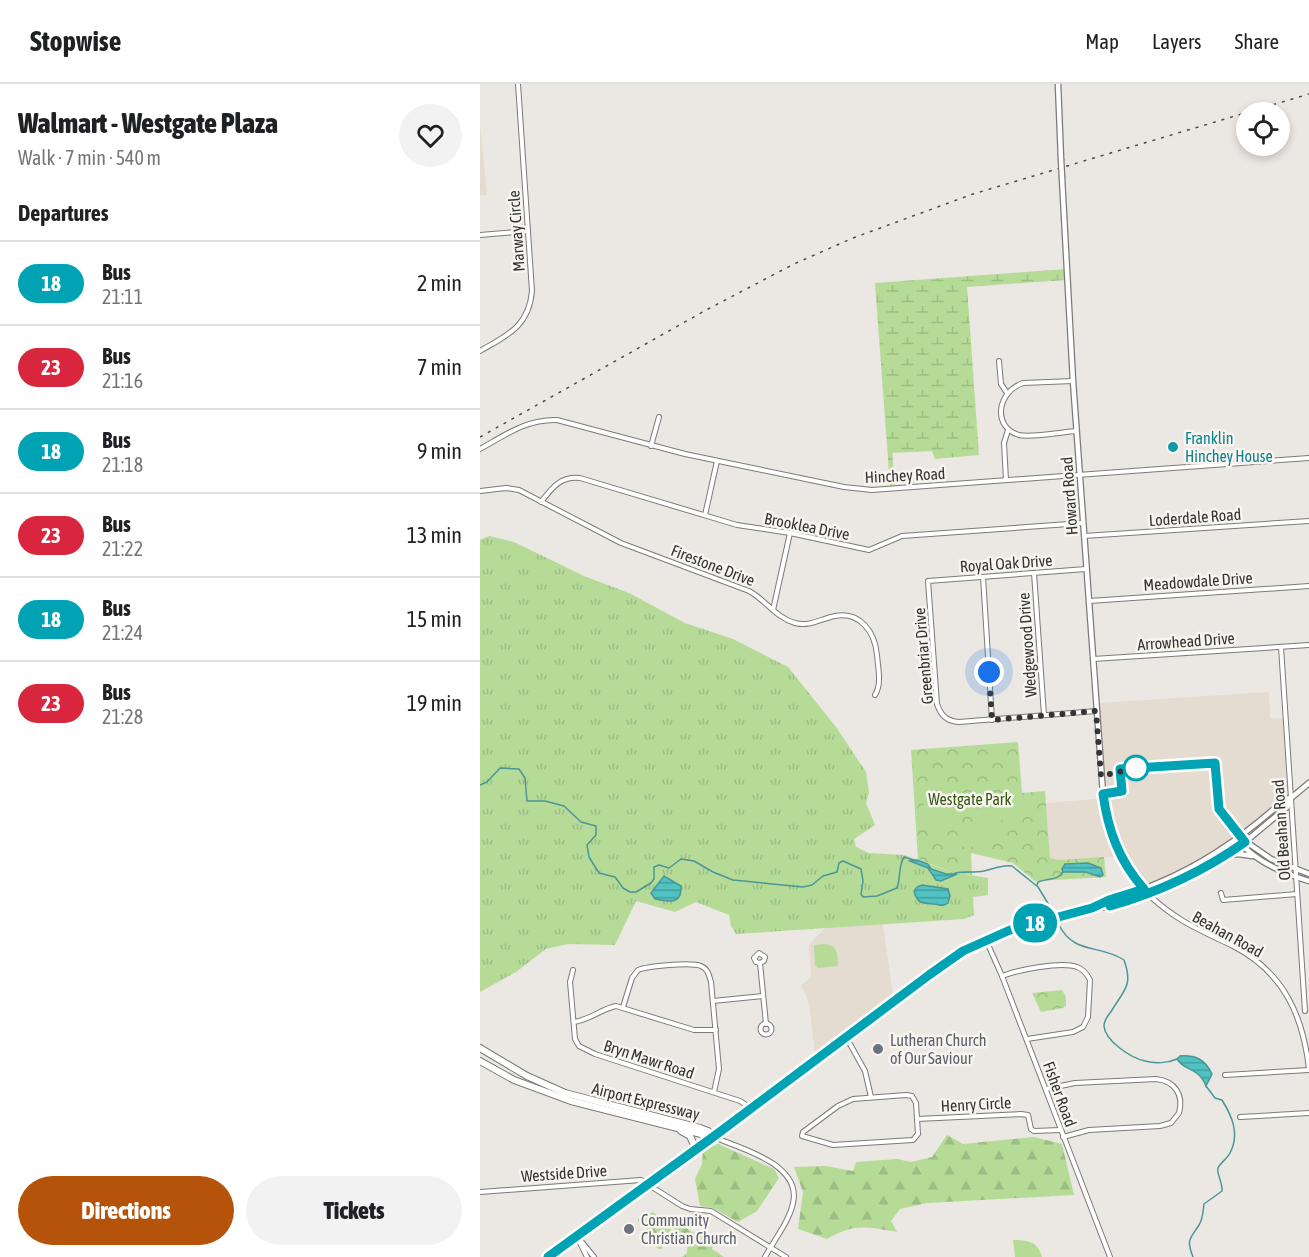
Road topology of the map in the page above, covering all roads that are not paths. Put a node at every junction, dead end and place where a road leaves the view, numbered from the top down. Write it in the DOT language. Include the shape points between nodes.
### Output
graph roads {
  1 [pos="518,84"];
  2 [pos="1058,84"];
  3 [pos="528,231"];
  4 [pos="480,235"];
  5 [pos="480,351"];
  6 [pos="999,361"];
  7 [pos="1073,381"];
  8 [pos="1007,393"];
  9 [pos="659,417"];
  10 [pos="1008,430"];
  11 [pos="1076,432"];
  12 [pos="651,446"];
  13 [pos="480,449"];
  14 [pos="1309,458"];
  15 [pos="717,461"];
  16 [pos="1079,474"];
  17 [pos="1006,480"];
  18 [pos="480,491"];
  19 [pos="541,502"];
  20 [pos="705,515"];
  21 [pos="1309,521"];
  22 [pos="1083,523"];
  23 [pos="790,533"];
  24 [pos="1083,536"];
  25 [pos="1086,569"];
  26 [pos="1034,573"];
  27 [pos="983,577"];
  28 [pos="928,581"];
  29 [pos="1309,586"];
  30 [pos="1088,601"];
  31 [pos="773,610"];
  32 [pos="1309,645"];
  33 [pos="1281,647"];
  34 [pos="1093,659"];
  35 [pos="875,695"];
  36 [pos="1096,711"];
  37 [pos="1044,715"];
  38 [pos="992,720"];
  39 [pos="1309,783"];
  40 [pos="1291,798"];
  41 [pos="1239,838"];
  42 [pos="1243,843"];
  43 [pos="1222,856"];
  44 [pos="1257,858"];
  45 [pos="1297,870"];
  46 [pos="1309,874"];
  47 [pos="1298,877"];
  48 [pos="1309,881"];
  49 [pos="1144,889"];
  50 [pos="1221,893"];
  51 [pos="1148,894"];
  52 [pos="1297,894"];
  53 [pos="1092,908"];
  54 [pos="986,939"];
  55 [pos="760,963"];
  56 [pos="573,970"];
  57 [pos="1002,976"];
  58 [pos="763,996"];
  59 [pos="713,1001"];
  60 [pos="623,1007"];
  61 [pos="1305,1011"];
  62 [pos="574,1022"];
  63 [pos="766,1024"];
  64 [pos="716,1030"];
  65 [pos="846,1037"];
  66 [pos="1027,1039"];
  67 [pos="480,1048"];
  68 [pos="480,1061"];
  69 [pos="1309,1069"];
  70 [pos="1225,1075"];
  71 [pos="1046,1089"];
  72 [pos="714,1092"];
  73 [pos="871,1097"];
  74 [pos="751,1108"];
  75 [pos="1309,1113"];
  76 [pos="1240,1117"];
  77 [pos="918,1119"];
  78 [pos="667,1125"];
  79 [pos="1060,1130"];
  80 [pos="713,1137"];
  81 [pos="1063,1137"];
  82 [pos="696,1149"];
  83 [pos="649,1184"];
  84 [pos="480,1192"];
  85 [pos="577,1236"];
  86 [pos="770,1248"];
  87 [pos="548,1257"];
  88 [pos="587,1257"];
  89 [pos="594,1257"];
  90 [pos="765,1257"];
  91 [pos="786,1257"];
  92 [pos="1110,1257"];
  1 -- 3 [label="street, Marway Circle"];
  2 -- 7 [label="main road, Howard Road, bridge"];
  3 -- 4 [label="street"];
  3 -- 5 [label="street, Marway Circle" via="530,306 513,331"];
  6 -- 8 [label="street" via="1001,384"];
  7 -- 8 [label="street" via="1023,384"];
  7 -- 11 [label="main road, Howard Road"];
  8 -- 10 [label="street" via="1001,414"];
  9 -- 12 [label="street"];
  10 -- 11 [label="street" via="1026,437"];
  10 -- 17 [label="street" via="1004,443"];
  11 -- 16 [label="main road, Howard Road"];
  12 -- 13 [label="street, Hinchey Road" via="571,423 546,420 527,424"];
  12 -- 15 [label="street, Hinchey Road"];
  14 -- 16 [label="street, Hinchey Road"];
  15 -- 17 [label="street, Hinchey Road" via="861,490"];
  15 -- 20 [label="street"];
  16 -- 17 [label="street, Hinchey Road"];
  16 -- 22 [label="main road, Howard Road"];
  18 -- 19 [label="street, Firestone Drive" via="512,489"];
  19 -- 20 [label="street, Brooklea Drive" via="560,481 573,477"];
  19 -- 31 [label="street, Firestone Drive" via="621,543 749,591"];
  20 -- 23 [label="street, Brooklea Drive" via="737,525"];
  21 -- 24 [label="street, Loderdale Road"];
  22 -- 23 [label="street, Brooklea Drive" via="902,536 869,549"];
  22 -- 24 [label="main road, Howard Road"];
  23 -- 31 [label="street"];
  24 -- 25 [label="main road, Howard Road"];
  25 -- 26 [label="street, Royal Oak Drive"];
  25 -- 30 [label="main road, Howard Road"];
  26 -- 27 [label="street, Royal Oak Drive"];
  26 -- 37 [label="street, Wedgewood Drive"];
  27 -- 28 [label="street, Royal Oak Drive"];
  27 -- 38 [label="street"];
  28 -- 38 [label="street, Greenbriar Drive" via="939,711 953,722"];
  29 -- 30 [label="street, Meadowdale Drive"];
  30 -- 34 [label="main road, Howard Road"];
  31 -- 35 [label="street, Firestone Drive" via="790,622 802,624 840,616 860,621 875,645 879,689"];
  32 -- 33 [label="street, Arrowhead Drive"];
  33 -- 34 [label="street, Arrowhead Drive"];
  33 -- 40 [label="street, Old Beahan Road"];
  34 -- 36 [label="main road, Howard Road"];
  36 -- 37 [label="street, Greenbriar Drive"];
  36 -- 49 [label="main road, Howard Road" via="1107,823 1122,859"];
  37 -- 38 [label="street, Greenbriar Drive"];
  39 -- 40 [label="main road"];
  40 -- 41 [label="main road"];
  40 -- 42 [label="main road" via="1287,807"];
  40 -- 45 [label="street, Old Beahan Road"];
  41 -- 42 [label="main road"];
  41 -- 49 [label="main road" via="1197,865"];
  42 -- 43 [label="main road"];
  42 -- 44 [label="main road"];
  42 -- 45 [label="main road"];
  43 -- 44 [label="main road"];
  43 -- 51 [label="main road"];
  44 -- 47 [label="main road"];
  45 -- 46 [label="main road"];
  45 -- 47 [label="street, Old Beahan Road"];
  47 -- 48 [label="main road"];
  47 -- 52 [label="street, Old Beahan Road"];
  49 -- 51 [label="main road, Howard Road"];
  49 -- 53 [label="main road"];
  50 -- 52 [label="street" via="1223,900"];
  51 -- 53 [label="main road"];
  51 -- 69 [label="street, Beahan Road" via="1187,925 1250,957 1274,978 1299,1017"];
  52 -- 61 [label="street, Old Beahan Road"];
  53 -- 54 [label="main road"];
  54 -- 57 [label="street, Fisher Road"];
  54 -- 65 [label="main road" via="937,969"];
  55 -- 58 [label="street"];
  56 -- 62 [label="street, Bryn Mawr Road" via="570,982"];
  57 -- 66 [label="street, Fisher Road"];
  57 -- 66 [label="street" via="1020,969 1070,965 1081,969 1090,980 1089,1017 1083,1027"];
  58 -- 59 [label="street"];
  58 -- 63 [label="street"];
  59 -- 60 [label="street" via="710,976 704,968 693,964 638,970"];
  59 -- 64 [label="street"];
  60 -- 62 [label="street" via="610,1007"];
  60 -- 64 [label="street" via="694,1030"];
  62 -- 72 [label="street, Bryn Mawr Road" via="575,1039 586,1051"];
  64 -- 72 [label="street" via="719,1069"];
  65 -- 73 [label="street" via="867,1075"];
  65 -- 74 [label="main road"];
  66 -- 71 [label="street, Fisher Road"];
  67 -- 80 [label="highway, Airport Expressway" via="557,1090 700,1128"];
  68 -- 78 [label="highway, Airport Expressway" via="514,1080 582,1104"];
  69 -- 70 [label="street"];
  71 -- 79 [label="street, Fisher Road"];
  71 -- 81 [label="street" via="1075,1083 1156,1079 1168,1082 1178,1091 1179,1113 1166,1125 1089,1130"];
  72 -- 74 [label="street, Bryn Mawr Road"];
  73 -- 77 [label="street" via="912,1096"];
  73 -- 77 [label="street" via="842,1103 802,1136 833,1145 910,1141 918,1134"];
  74 -- 80 [label="main road"];
  75 -- 76 [label="street"];
  77 -- 79 [label="street, Henry Circle" via="1021,1114 1028,1115 1034,1131"];
  78 -- 80 [label="highway, Airport Expressway"];
  78 -- 82 [label="highway" via="690,1136"];
  79 -- 81 [label="street, Fisher Road"];
  80 -- 82 [label="main road"];
  80 -- 86 [label="street" via="776,1164 789,1177 793,1204"];
  81 -- 92 [label="street, Fisher Road"];
  82 -- 83 [label="main road"];
  83 -- 84 [label="street, Westside Drive" via="629,1180"];
  83 -- 85 [label="main road"];
  83 -- 86 [label="street" via="682,1206 711,1211"];
  85 -- 87 [label="main road"];
  85 -- 88 [label="street"];
  85 -- 89 [label="street"];
  86 -- 90 [label="street"];
  86 -- 91 [label="street"];
}
